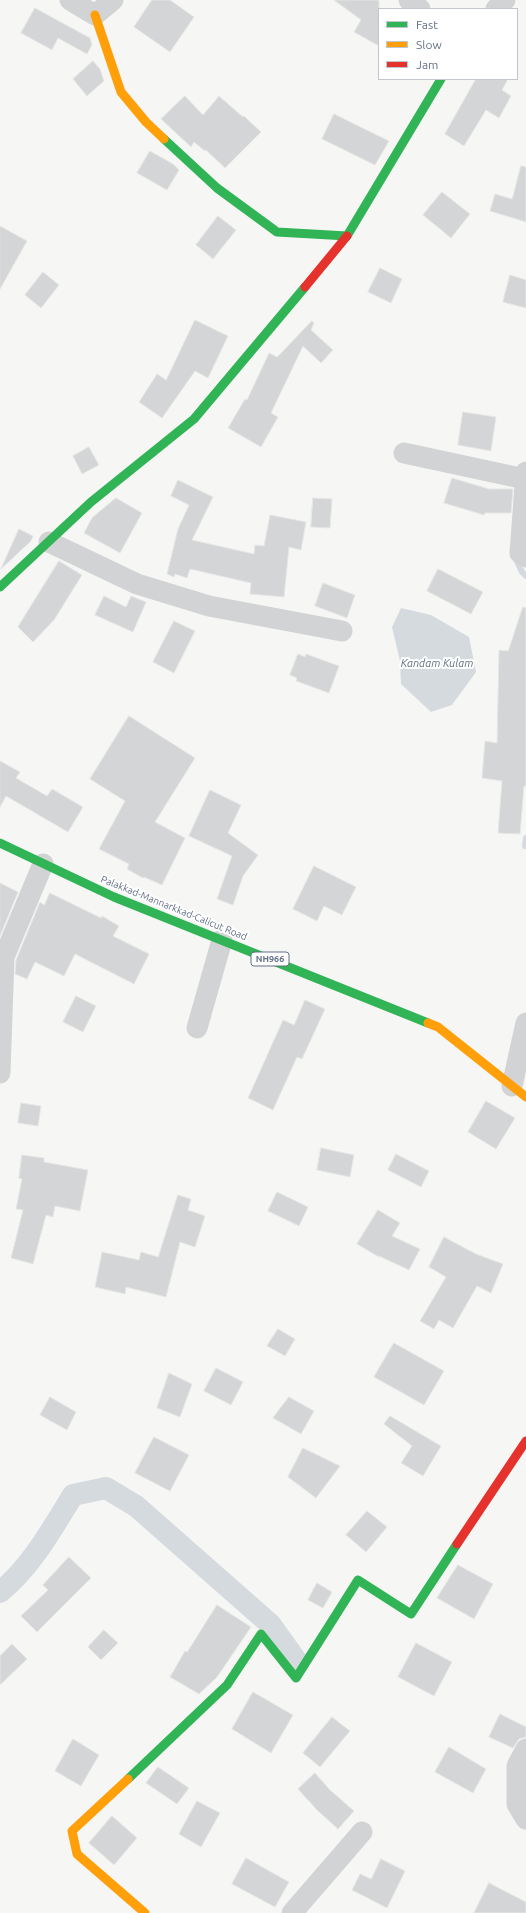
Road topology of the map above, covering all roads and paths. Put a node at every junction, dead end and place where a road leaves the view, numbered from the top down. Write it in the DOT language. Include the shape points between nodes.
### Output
graph roads {
  1 [pos="70,0"];
  2 [pos="113,0"];
  3 [pos="409,0"];
  4 [pos="505,0"];
  5 [pos="419,8"];
  6 [pos="497,8"];
  7 [pos="95,15"];
  8 [pos="441,80"];
  9 [pos="347,236"];
  10 [pos="404,453"];
  11 [pos="526,476"];
  12 [pos="49,542"];
  13 [pos="526,557"];
  14 [pos="0,587"];
  15 [pos="342,631"];
  16 [pos="0,843"];
  17 [pos="43,864"];
  18 [pos="222,940"];
  19 [pos="526,1023"];
  20 [pos="197,1028"];
  21 [pos="0,1073"];
  22 [pos="519,1092"];
  23 [pos="526,1441"];
  24 [pos="526,1749"];
  25 [pos="526,1819"];
  26 [pos="362,1832"];
  27 [pos="144,1913"];
  28 [pos="292,1913"];
  1 -- 7 [label="street"];
  2 -- 7 [label="street"];
  3 -- 5 [label="street"];
  4 -- 6 [label="street"];
  7 -- 9 [label="main road" via="121,92 146,122 217,188 277,232"];
  8 -- 9 [label="main road"];
  9 -- 12 [label="main road" via="194,419 91,502"];
  10 -- 11 [label="street"];
  11 -- 13 [label="street" via="520,553"];
  12 -- 14 [label="main road"];
  12 -- 15 [label="street" via="137,584 209,606"];
  16 -- 17 [label="main road, Palakkad-Mannarkkad-Calicut Road / NH966"];
  17 -- 18 [label="main road, Palakkad-Mannarkkad-Calicut Road / NH966" via="114,897"];
  17 -- 21 [label="street" via="4,957"];
  18 -- 20 [label="street"];
  18 -- 22 [label="main road, Palakkad-Mannarkkad-Calicut Road / NH966" via="438,1027"];
  19 -- 22 [label="street"];
  23 -- 27 [label="main road" via="411,1614 358,1580 296,1678 261,1634 227,1685 72,1831 77,1854"];
  24 -- 25 [label="street" via="517,1766 517,1804"];
  26 -- 28 [label="street"];
}
